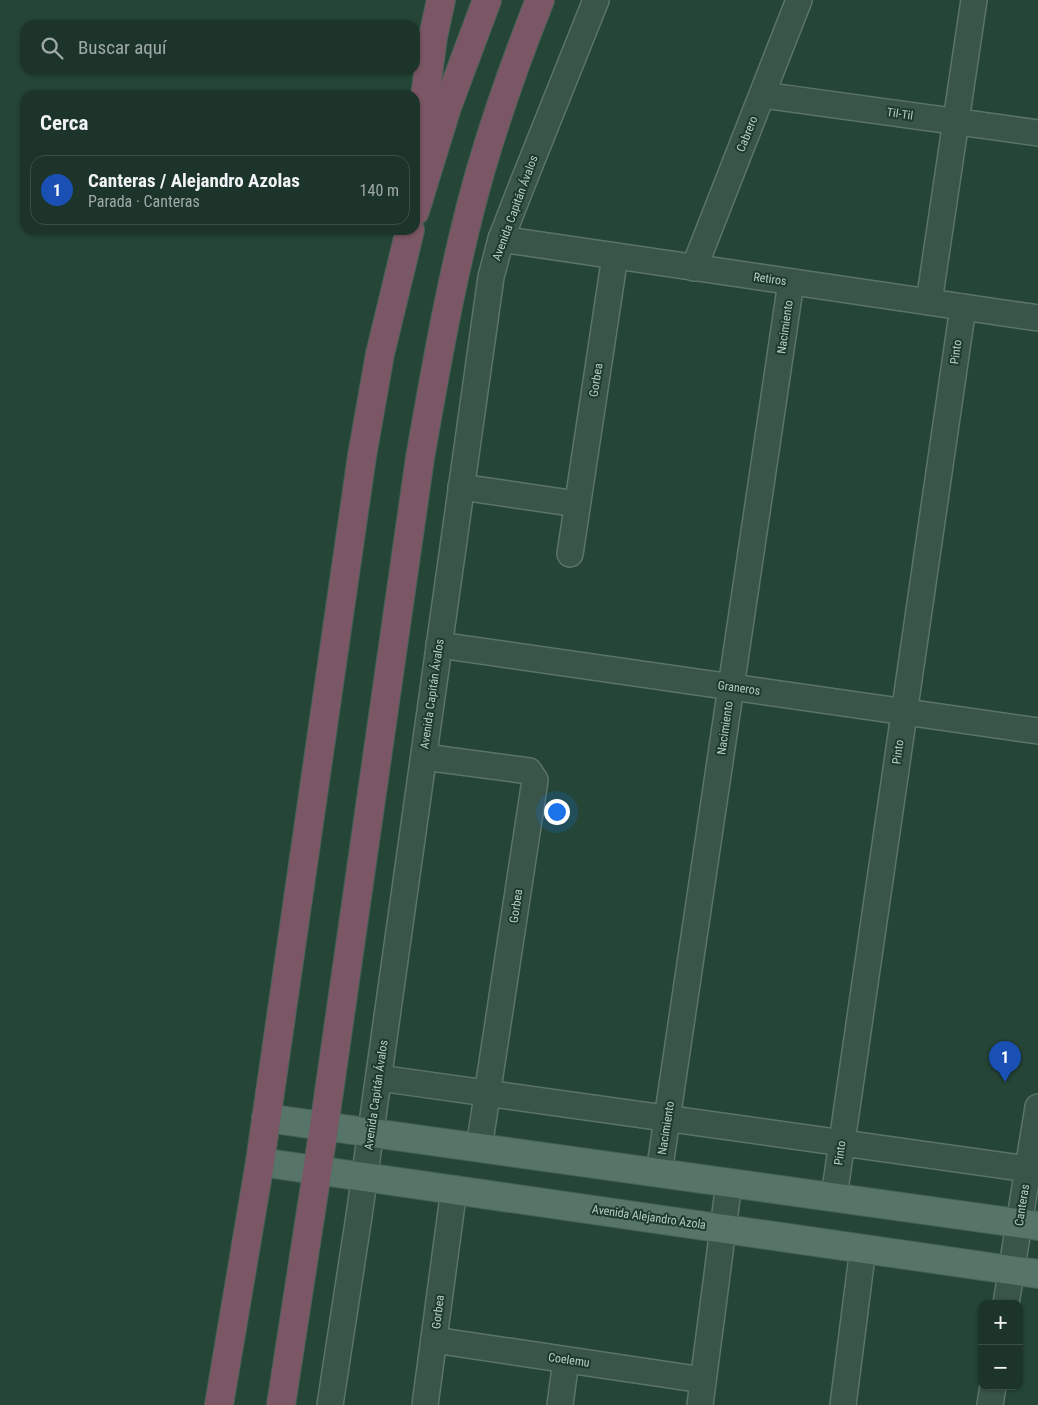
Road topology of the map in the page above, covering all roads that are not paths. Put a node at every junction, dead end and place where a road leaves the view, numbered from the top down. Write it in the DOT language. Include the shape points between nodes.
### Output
graph roads {
  1 [pos="441,0"];
  2 [pos="487,0"];
  3 [pos="540,0"];
  4 [pos="596,0"];
  5 [pos="799,0"];
  6 [pos="974,0"];
  7 [pos="763,95"];
  8 [pos="956,122"];
  9 [pos="420,125"];
  10 [pos="1038,133"];
  11 [pos="420,195"];
  12 [pos="409,235"];
  13 [pos="502,239"];
  14 [pos="615,256"];
  15 [pos="694,268"];
  16 [pos="791,282"];
  17 [pos="929,302"];
  18 [pos="963,307"];
  19 [pos="1038,318"];
  20 [pos="461,487"];
  21 [pos="578,504"];
  22 [pos="570,554"];
  23 [pos="439,645"];
  24 [pos="731,687"];
  25 [pos="904,712"];
  26 [pos="1038,731"];
  27 [pos="424,757"];
  28 [pos="379,1078"];
  29 [pos="488,1093"];
  30 [pos="1038,1107"];
  31 [pos="266,1118"];
  32 [pos="668,1118"];
  33 [pos="324,1127"];
  34 [pos="371,1133"];
  35 [pos="842,1143"];
  36 [pos="479,1148"];
  37 [pos="260,1162"];
  38 [pos="1028,1169"];
  39 [pos="318,1170"];
  40 [pos="659,1173"];
  41 [pos="365,1176"];
  42 [pos="730,1183"];
  43 [pos="454,1189"];
  44 [pos="834,1197"];
  45 [pos="1028,1225"];
  46 [pos="724,1228"];
  47 [pos="863,1248"];
  48 [pos="1012,1270"];
  49 [pos="1038,1274"];
  50 [pos="1007,1300"];
  51 [pos="434,1340"];
  52 [pos="566,1360"];
  53 [pos="704,1380"];
  54 [pos="992,1390"];
  55 [pos="219,1405"];
  56 [pos="281,1405"];
  57 [pos="330,1405"];
  58 [pos="425,1405"];
  59 [pos="560,1405"];
  60 [pos="700,1405"];
  61 [pos="843,1405"];
  62 [pos="990,1405"];
  1 -- 9 [label="highway"];
  2 -- 11 [label="highway" via="447,107"];
  3 -- 33 [label="highway" via="481,170 441,342 420,458"];
  4 -- 13 [label="street, Avenida Capitán Ávalos"];
  5 -- 7 [label="street, Cabrero"];
  6 -- 8 [label="street"];
  7 -- 8 [label="street, Til-Til"];
  7 -- 15 [label="street, Cabrero"];
  8 -- 10 [label="street, Til-Til"];
  8 -- 17 [label="street"];
  12 -- 31 [label="highway" via="380,354 366,431"];
  13 -- 14 [label="street, Retiros"];
  13 -- 20 [label="street, Avenida Capitán Ávalos" via="491,277"];
  14 -- 15 [label="street, Retiros"];
  14 -- 21 [label="street, Gorbea"];
  15 -- 16 [label="street, Retiros"];
  16 -- 17 [label="street, Retiros"];
  16 -- 24 [label="street, Nacimiento"];
  17 -- 18 [label="street, Retiros"];
  18 -- 19 [label="street, Retiros"];
  18 -- 25 [label="street, Pinto"];
  20 -- 21 [label="street"];
  20 -- 23 [label="street, Avenida Capitán Ávalos"];
  21 -- 22 [label="street, Gorbea"];
  23 -- 24 [label="street, Graneros"];
  23 -- 27 [label="street, Avenida Capitán Ávalos"];
  24 -- 25 [label="street, Graneros"];
  24 -- 32 [label="street, Nacimiento"];
  25 -- 26 [label="street, Graneros"];
  25 -- 35 [label="street, Pinto"];
  27 -- 28 [label="street, Avenida Capitán Ávalos"];
  27 -- 29 [label="street, Gorbea" via="529,771 535,780"];
  28 -- 29 [label="street"];
  28 -- 34 [label="street, Avenida Capitán Ávalos"];
  29 -- 32 [label="street"];
  29 -- 36 [label="street, Gorbea"];
  30 -- 38 [label="street, Canteras"];
  31 -- 33 [label="main road"];
  31 -- 37 [label="highway"];
  32 -- 35 [label="street"];
  32 -- 40 [label="street, Nacimiento"];
  33 -- 34 [label="main road"];
  33 -- 39 [label="highway"];
  34 -- 36 [label="main road"];
  34 -- 41 [label="street, Avenida Capitán Ávalos"];
  35 -- 38 [label="street"];
  35 -- 44 [label="street, Pinto"];
  36 -- 40 [label="main road"];
  37 -- 39 [label="main road, Avenida Alejandro Azola"];
  37 -- 55 [label="highway"];
  38 -- 45 [label="street, Canteras"];
  39 -- 41 [label="main road, Avenida Alejandro Azola"];
  39 -- 56 [label="highway"];
  40 -- 42 [label="main road"];
  41 -- 43 [label="main road, Avenida Alejandro Azola"];
  41 -- 57 [label="street, Avenida Capitán Ávalos"];
  42 -- 44 [label="main road"];
  42 -- 46 [label="street"];
  43 -- 46 [label="main road, Avenida Alejandro Azola"];
  43 -- 51 [label="street, Gorbea"];
  44 -- 45 [label="main road"];
  45 -- 48 [label="street, Canteras"];
  46 -- 47 [label="main road, Avenida Alejandro Azola"];
  46 -- 53 [label="street"];
  47 -- 48 [label="main road, Avenida Alejandro Azola"];
  47 -- 61 [label="street"];
  48 -- 49 [label="main road, Avenida Alejandro Azola"];
  48 -- 50 [label="street, Canteras"];
  51 -- 52 [label="street, Coelemu"];
  51 -- 58 [label="street, Gorbea"];
  52 -- 53 [label="street, Coelemu"];
  52 -- 59 [label="street"];
  53 -- 60 [label="street"];
  54 -- 62 [label="street"];
}
